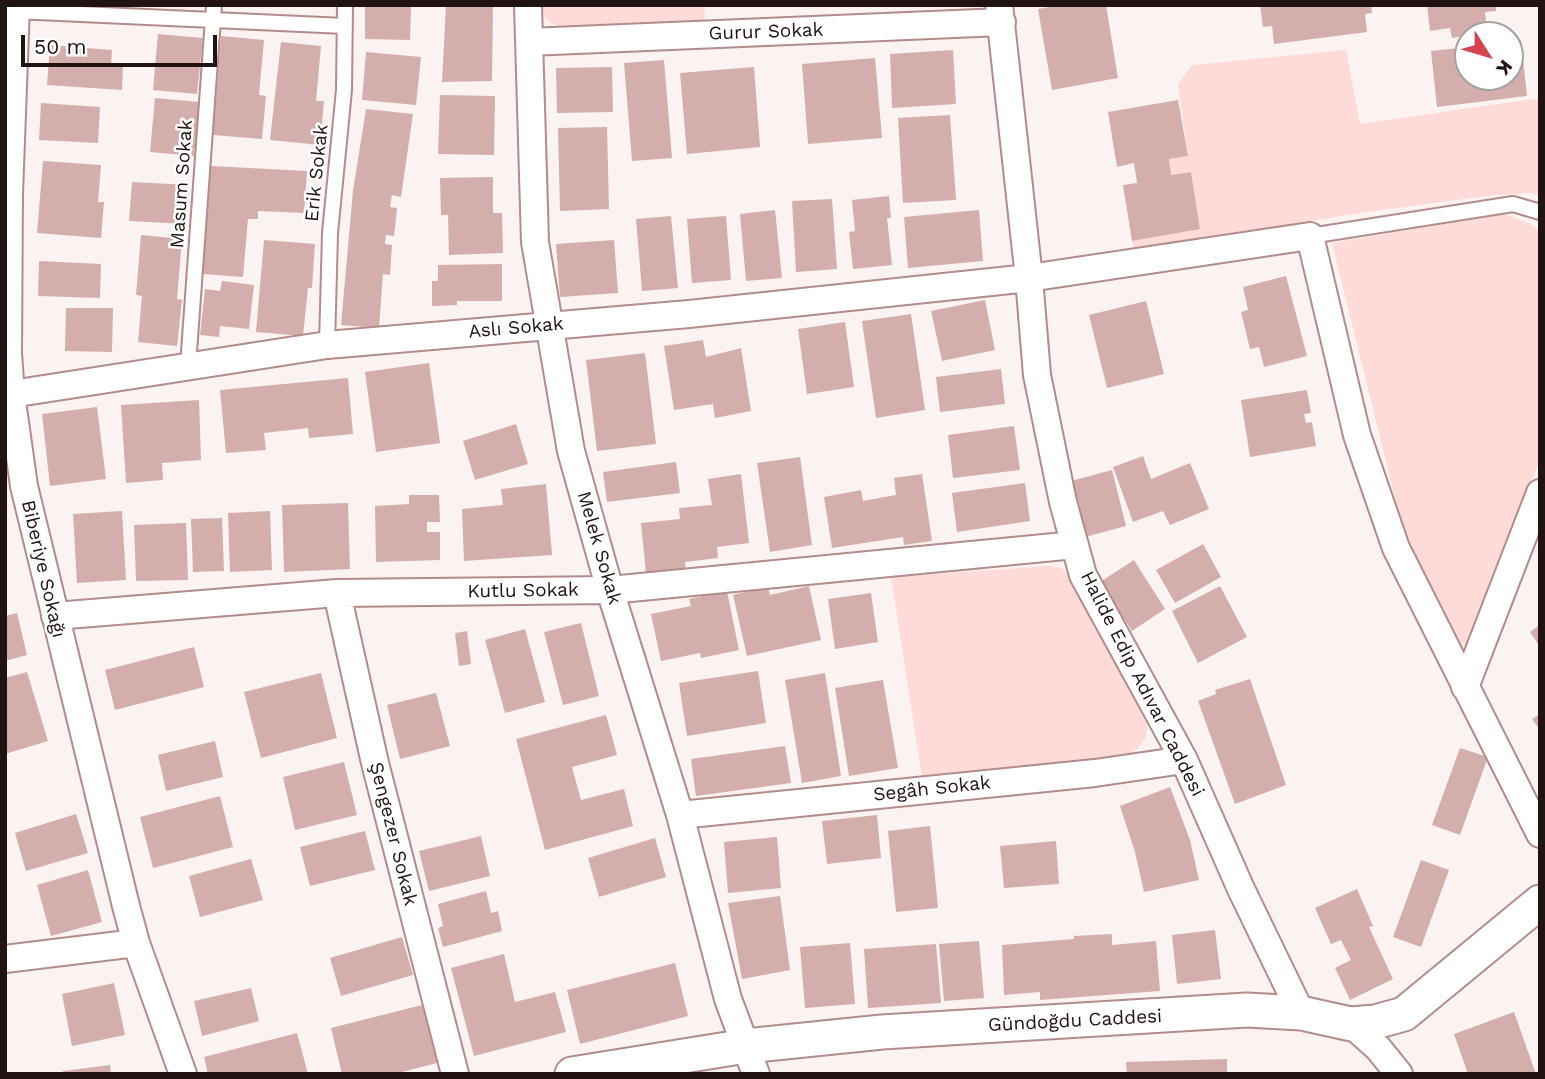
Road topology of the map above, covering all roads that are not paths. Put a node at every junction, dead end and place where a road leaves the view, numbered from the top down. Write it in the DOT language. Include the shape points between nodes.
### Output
graph roads {
  1 [pos="345,5"];
  2 [pos="528,5"];
  3 [pos="16,8"];
  4 [pos="214,13"];
  5 [pos="1000,14"];
  6 [pos="345,26"];
  7 [pos="529,42"];
  8 [pos="7,194"];
  9 [pos="1540,212"];
  10 [pos="1310,236"];
  11 [pos="1029,278"];
  12 [pos="549,325"];
  13 [pos="327,345"];
  14 [pos="188,366"];
  15 [pos="8,395"];
  16 [pos="1540,493"];
  17 [pos="1075,545"];
  18 [pos="610,590"];
  19 [pos="337,593"];
  20 [pos="55,616"];
  21 [pos="1465,687"];
  22 [pos="1184,760"];
  23 [pos="680,815"];
  24 [pos="1540,834"];
  25 [pos="1540,902"];
  26 [pos="136,943"];
  27 [pos="5,959"];
  28 [pos="1301,1013"];
  29 [pos="1351,1024"];
  30 [pos="751,1060"];
  31 [pos="183,1074"];
  32 [pos="455,1074"];
  33 [pos="572,1074"];
  34 [pos="1399,1074"];
  1 -- 6 [label="lane, Erik Sokak"];
  2 -- 7 [label="street, Melek Sokak"];
  3 -- 4 [label="lane"];
  3 -- 8 [label="street, Biberiye Sokağı"];
  4 -- 6 [label="lane"];
  4 -- 14 [label="lane, Masum Sokak"];
  5 -- 7 [label="street, Gurur Sokak"];
  5 -- 11 [label="street, Halide Edip Adıvar Caddesi"];
  6 -- 13 [label="lane, Erik Sokak"];
  7 -- 12 [label="street, Melek Sokak" via="535,242"];
  8 -- 15 [label="street, Biberiye Sokağı"];
  9 -- 10 [label="lane" via="1513,204"];
  10 -- 11 [label="street, Aslı Sokak"];
  10 -- 21 [label="street" via="1357,435 1391,535"];
  11 -- 12 [label="street, Aslı Sokak"];
  11 -- 17 [label="street, Halide Edip Adıvar Caddesi" via="1037,375"];
  12 -- 13 [label="street, Aslı Sokak"];
  12 -- 18 [label="street, Melek Sokak" via="572,450"];
  13 -- 14 [label="street, Aslı Sokak"];
  14 -- 15 [label="street, Aslı Sokak"];
  15 -- 20 [label="street, Biberiye Sokağı"];
  16 -- 21 [label="street"];
  17 -- 18 [label="street, Kutlu Sokak"];
  17 -- 22 [label="street, Halide Edip Adıvar Caddesi" via="1083,575"];
  18 -- 19 [label="street, Kutlu Sokak"];
  18 -- 23 [label="street, Melek Sokak"];
  19 -- 20 [label="street, Kutlu Sokak"];
  19 -- 32 [label="street, Şengezer Sokak" via="375,763"];
  20 -- 26 [label="street, Biberiye Sokağı"];
  21 -- 24 [label="street"];
  22 -- 23 [label="street, Segâh Sokak"];
  22 -- 28 [label="street, Halide Edip Adıvar Caddesi"];
  23 -- 30 [label="street, Melek Sokak" via="728,999"];
  25 -- 29 [label="street, Gündoğdu Caddesi" via="1404,1014"];
  26 -- 27 [label="street"];
  26 -- 31 [label="street, Biberiye Sokağı"];
  28 -- 29 [label="street, Gündoğdu Caddesi"];
  28 -- 30 [label="street, Gündoğdu Caddesi" via="1247,1010 870,1033"];
  29 -- 34 [label="street"];
  30 -- 33 [label="street, Gündoğdu Caddesi"];
}
